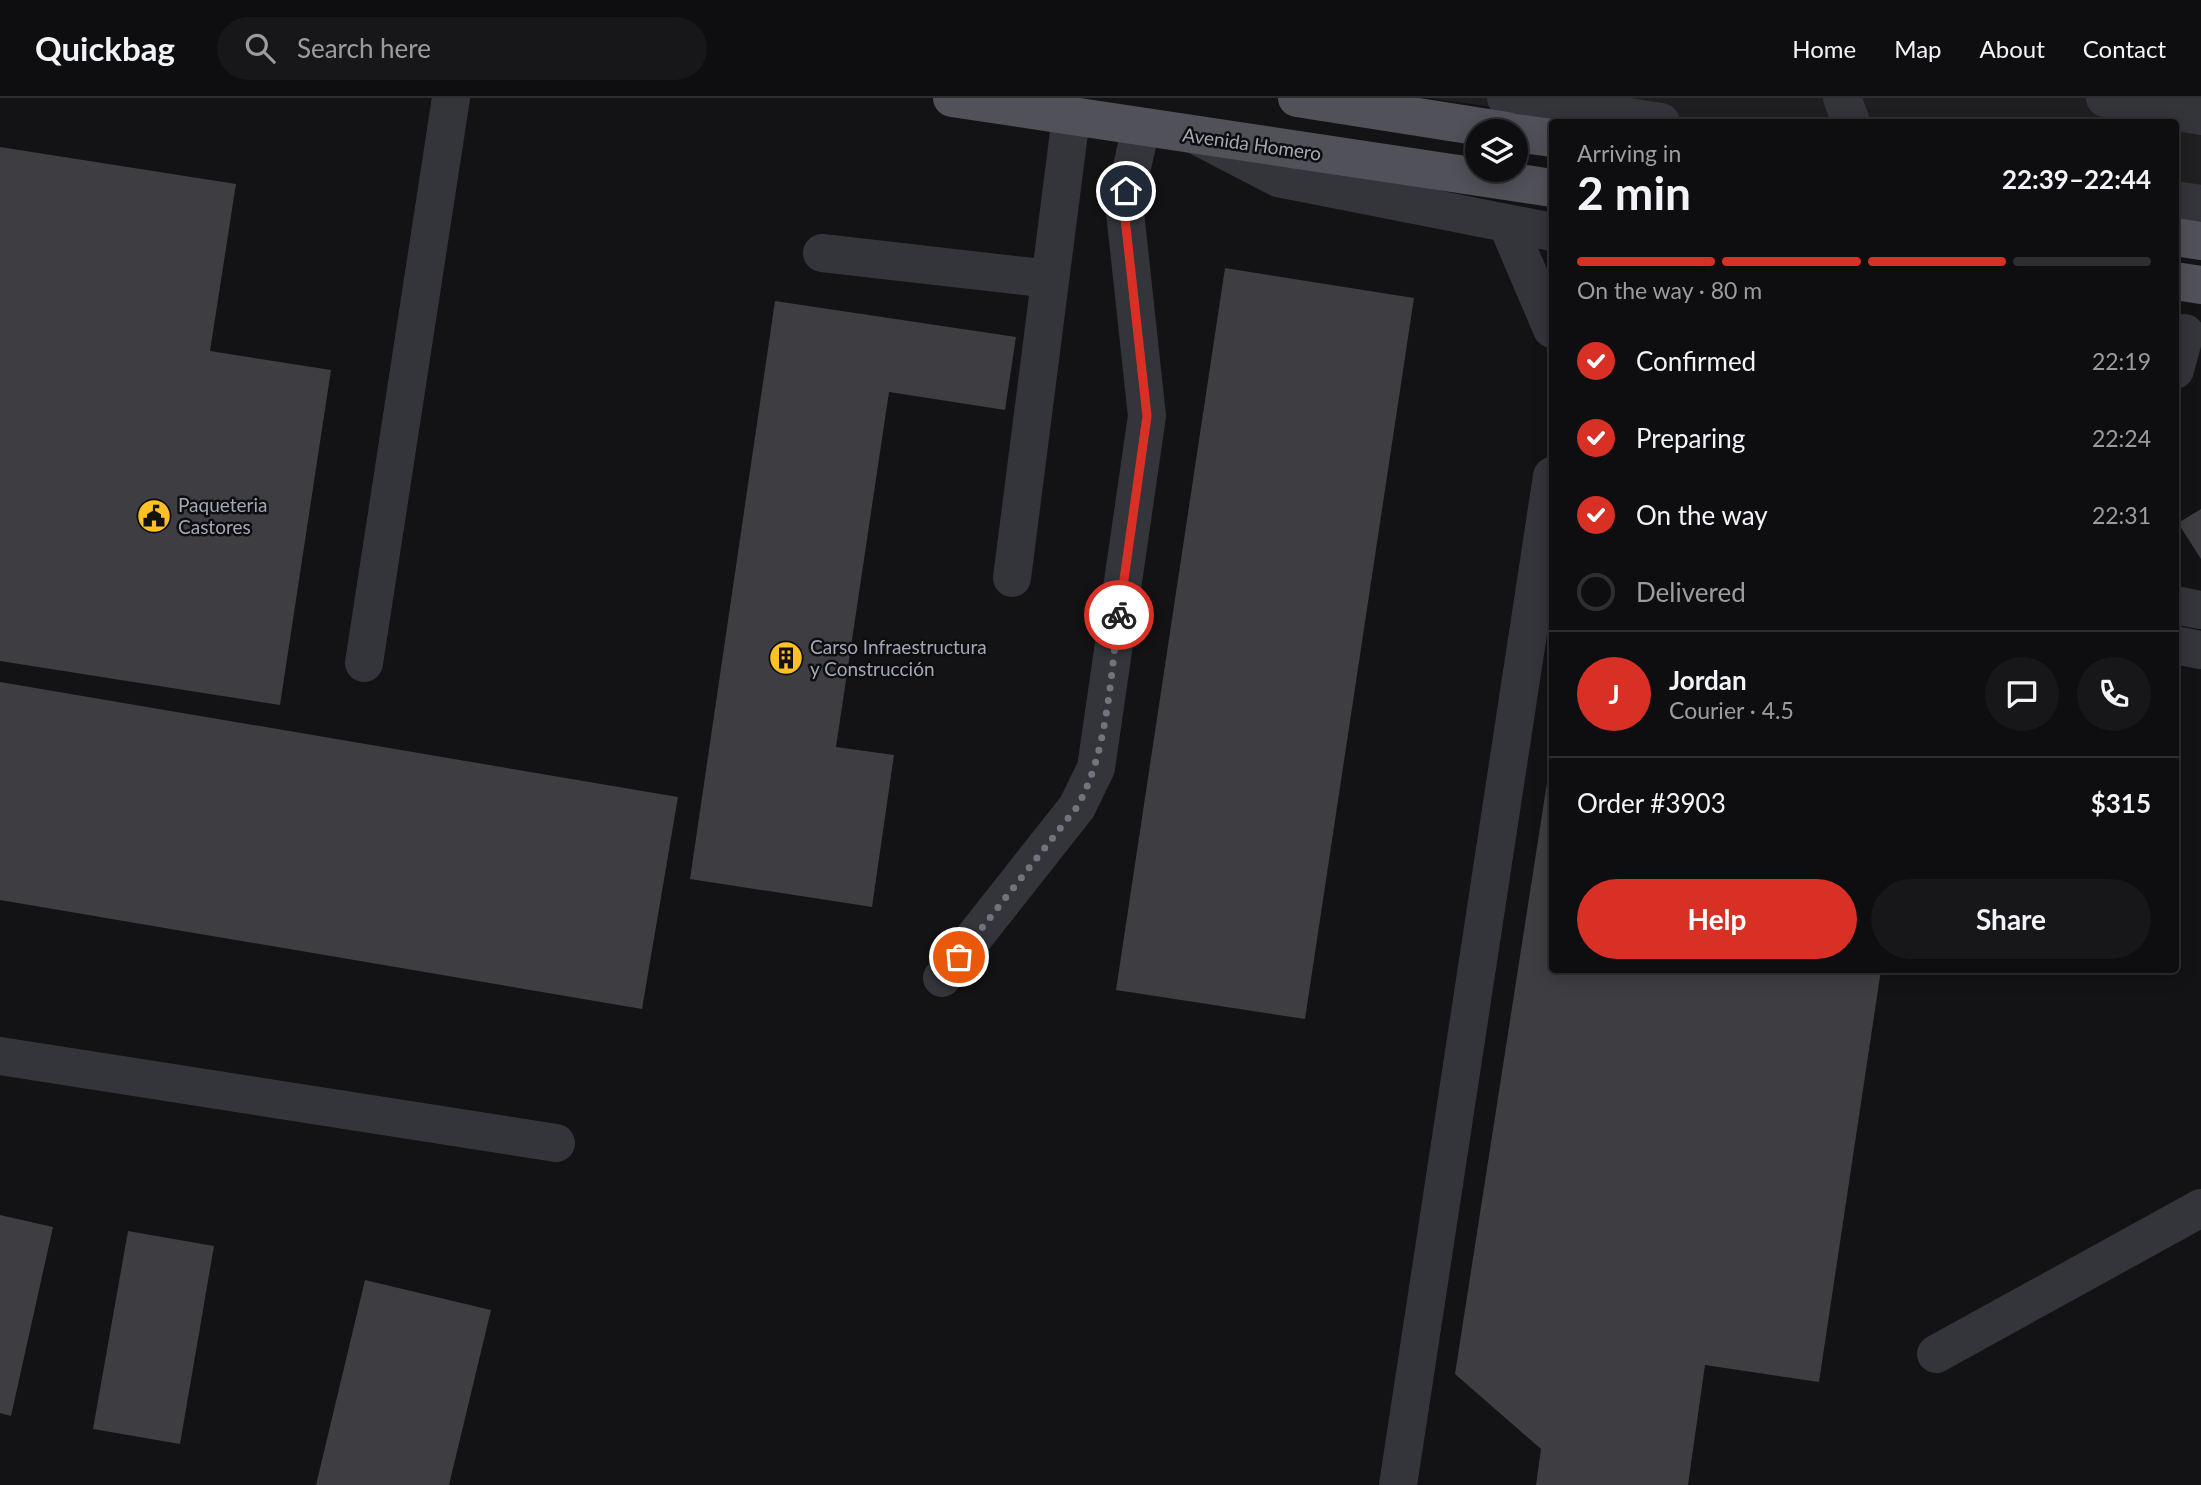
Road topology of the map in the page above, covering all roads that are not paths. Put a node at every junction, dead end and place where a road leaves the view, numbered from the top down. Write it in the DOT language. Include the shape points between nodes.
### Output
graph roads {
  1 [pos="451,98"];
  2 [pos="952,98"];
  3 [pos="1297,98"];
  4 [pos="1506,98"];
  5 [pos="1842,98"];
  6 [pos="2105,98"];
  7 [pos="1651,113"];
  8 [pos="2201,116"];
  9 [pos="1071,117"];
  10 [pos="1850,119"];
  11 [pos="1465,124"];
  12 [pos="1141,127"];
  13 [pos="1528,135"];
  14 [pos="1197,136"];
  15 [pos="1549,138"];
  16 [pos="1549,188"];
  17 [pos="2179,201"];
  18 [pos="2201,204"];
  19 [pos="1508,226"];
  20 [pos="1549,232"];
  21 [pos="2179,238"];
  22 [pos="2201,241"];
  23 [pos="822,253"];
  24 [pos="1050,279"];
  25 [pos="2179,282"];
  26 [pos="2201,285"];
  27 [pos="1549,322"];
  28 [pos="2187,334"];
  29 [pos="2179,358"];
  30 [pos="1549,496"];
  31 [pos="1012,578"];
  32 [pos="2179,606"];
  33 [pos="2201,610"];
  34 [pos="2179,646"];
  35 [pos="2201,650"];
  36 [pos="364,663"];
  37 [pos="942,978"];
  38 [pos="0,1056"];
  39 [pos="556,1143"];
  40 [pos="2201,1208"];
  41 [pos="1936,1354"];
  42 [pos="1398,1485"];
  1 -- 36 [label="lane"];
  2 -- 9 [label="main road, Avenida Homero"];
  3 -- 11 [label="main road"];
  4 -- 7 [label="lane"];
  5 -- 10 [label="lane"];
  6 -- 8 [label="lane"];
  9 -- 12 [label="main road, Avenida Homero"];
  9 -- 24 [label="lane"];
  12 -- 14 [label="main road, Avenida Homero"];
  12 -- 37 [label="lane" via="1124,203 1147,416 1096,768 1077,807"];
  13 -- 15 [label="main road"];
  14 -- 16 [label="main road, Avenida Homero"];
  14 -- 19 [label="lane" via="1278,178"];
  17 -- 18 [label="lane"];
  19 -- 20 [label="lane"];
  19 -- 27 [label="lane"];
  21 -- 22 [label="main road"];
  23 -- 24 [label="lane"];
  24 -- 31 [label="lane"];
  25 -- 26 [label="main road"];
  28 -- 29 [label="lane"];
  30 -- 42 [label="lane"];
  32 -- 33 [label="lane"];
  34 -- 35 [label="lane"];
  38 -- 39 [label="lane"];
  40 -- 41 [label="lane"];
}
